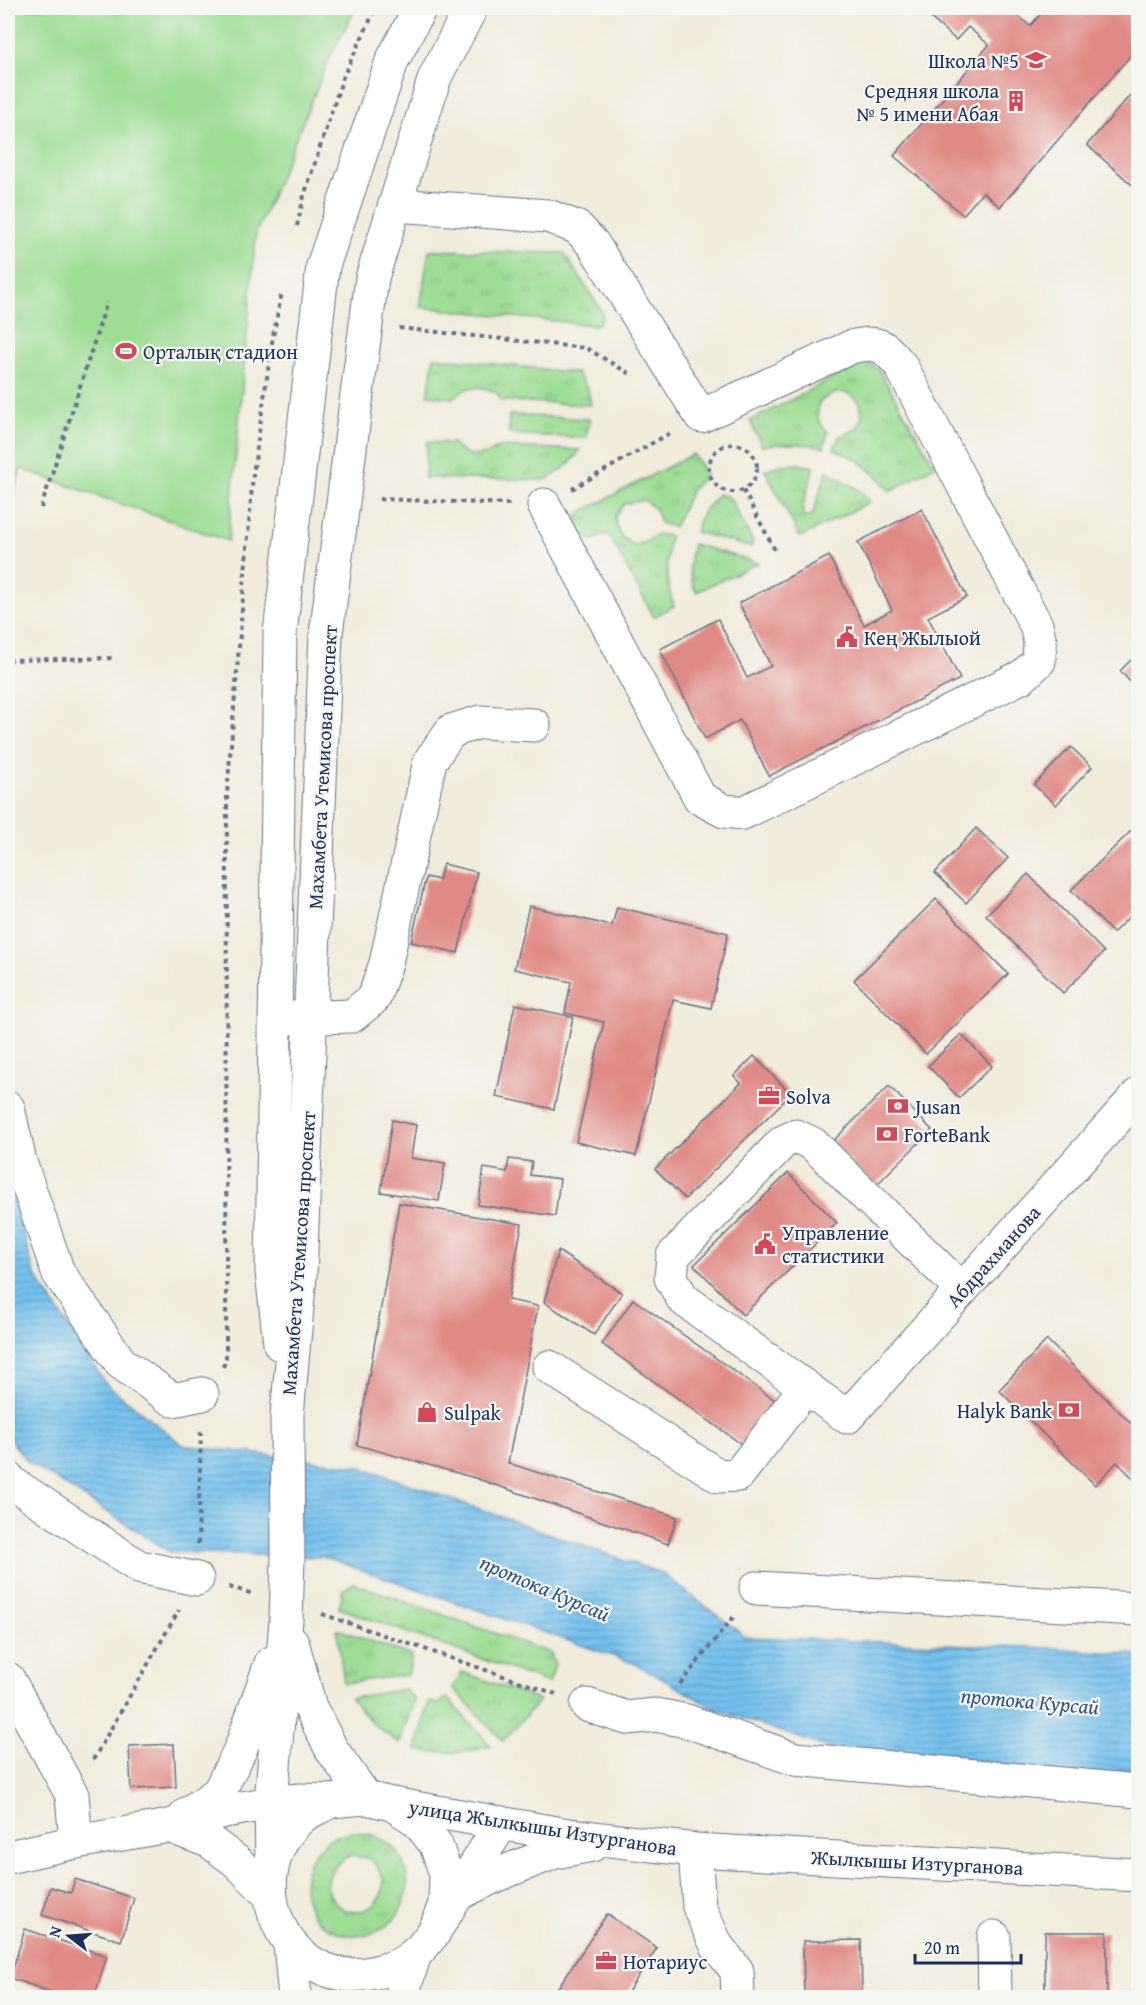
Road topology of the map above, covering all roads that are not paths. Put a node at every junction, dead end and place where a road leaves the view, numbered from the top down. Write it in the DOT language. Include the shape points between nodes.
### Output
graph roads {
  1 [pos="420,8"];
  2 [pos="471,8"];
  3 [pos="395,205"];
  4 [pos="544,505"];
  5 [pos="534,725"];
  6 [pos="311,1017"];
  7 [pos="275,1018"];
  8 [pos="1138,1095"];
  9 [pos="8,1108"];
  10 [pos="962,1290"];
  11 [pos="549,1367"];
  12 [pos="806,1387"];
  13 [pos="202,1394"];
  14 [pos="287,1414"];
  15 [pos="8,1478"];
  16 [pos="197,1579"];
  17 [pos="756,1588"];
  18 [pos="1138,1609"];
  19 [pos="286,1611"];
  20 [pos="8,1679"];
  21 [pos="587,1705"];
  22 [pos="1138,1791"];
  23 [pos="332,1801"];
  24 [pos="379,1801"];
  25 [pos="271,1803"];
  26 [pos="502,1822"];
  27 [pos="169,1826"];
  28 [pos="611,1841"];
  29 [pos="76,1842"];
  30 [pos="695,1850"];
  31 [pos="8,1857"];
  32 [pos="1138,1875"];
  33 [pos="271,1880"];
  34 [pos="458,1894"];
  35 [pos="994,1937"];
  36 [pos="424,1943"];
  37 [pos="290,1944"];
  38 [pos="737,1984"];
  39 [pos="295,1998"];
  40 [pos="401,1998"];
  41 [pos="719,1998"];
  42 [pos="995,1998"];
  1 -- 7 [label="street, Махамбета Утемисова проспект" via="392,61 323,266 280,633"];
  2 -- 3 [label="street, Махамбета Утемисова проспект" via="435,77"];
  3 -- 4 [label="street" via="548,216 578,228 593,244 701,416 851,347 872,343 889,351 901,366 1036,625 1039,661 1023,676 742,813 724,811 700,798"];
  3 -- 6 [label="street, Махамбета Утемисова проспект" via="372,278 326,634"];
  5 -- 6 [label="street" via="480,722 451,731 429,762 386,963 374,998 352,1016"];
  6 -- 7 [label="street"];
  6 -- 14 [label="street, Махамбета Утемисова проспект" via="312,1274"];
  7 -- 14 [label="street, Махамбета Утемисова проспект" via="272,1272"];
  8 -- 10 [label="street, Абдрахманова"];
  9 -- 13 [label="street" via="20,1162 58,1272 121,1363 173,1400"];
  10 -- 12 [label="street, Абдрахманова" via="848,1417"];
  10 -- 12 [label="street" via="813,1144 796,1136 783,1142 673,1256 670,1278 683,1299"];
  11 -- 12 [label="street" via="719,1476 738,1475"];
  14 -- 19 [label="street"];
  15 -- 16 [label="street" via="139,1567"];
  17 -- 18 [label="street"];
  19 -- 24 [label="street" via="310,1707 332,1750"];
  19 -- 25 [label="street"];
  19 -- 27 [label="street" via="241,1748 219,1792"];
  20 -- 29 [label="street" via="72,1795"];
  21 -- 22 [label="street" via="627,1718 655,1715 687,1720 795,1759"];
  23 -- 24 [label="street"];
  23 -- 25 [label="street"];
  23 -- 33 [label="street" via="304,1815 284,1838"];
  24 -- 26 [label="street, улица Жылкышы Изтурганова"];
  24 -- 36 [label="street" via="417,1820 436,1845 446,1874 445,1904"];
  25 -- 27 [label="street"];
  25 -- 33 [label="street"];
  26 -- 28 [label="street, улица Жылкышы Изтурганова"];
  26 -- 34 [label="street"];
  27 -- 29 [label="street"];
  27 -- 33 [label="street" via="208,1841"];
  28 -- 30 [label="street, улица Жылкышы Изтурганова"];
  28 -- 34 [label="street" via="555,1852"];
  29 -- 31 [label="street"];
  30 -- 32 [label="street, Жылкышы Изтурганова"];
  30 -- 38 [label="street" via="699,1907"];
  33 -- 37 [label="street" via="276,1920"];
  34 -- 36 [label="street"];
  35 -- 42 [label="street"];
  36 -- 37 [label="street" via="392,1968 365,1975 337,1973 311,1962"];
  36 -- 40 [label="street"];
  37 -- 39 [label="street"];
  38 -- 41 [label="street"];
}
